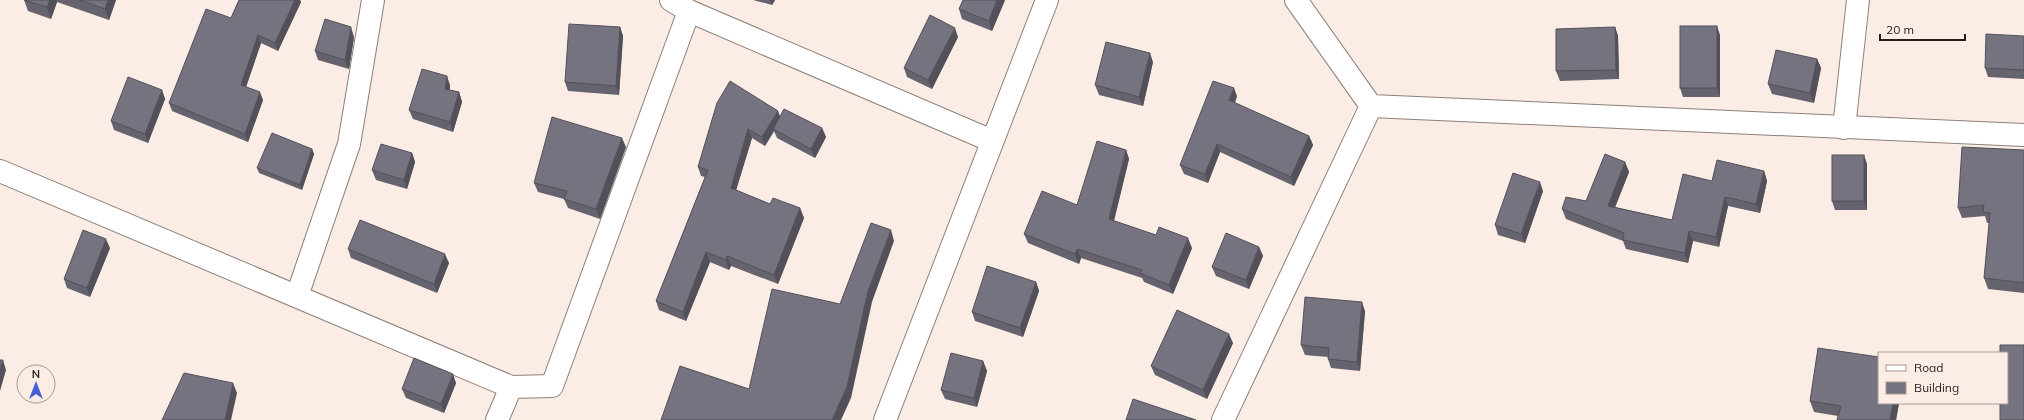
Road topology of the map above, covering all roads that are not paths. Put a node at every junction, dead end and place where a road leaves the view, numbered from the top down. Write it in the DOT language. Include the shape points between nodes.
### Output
graph roads {
  1 [pos="373,0"];
  2 [pos="1047,0"];
  3 [pos="1296,0"];
  4 [pos="1858,0"];
  5 [pos="680,6"];
  6 [pos="1372,106"];
  7 [pos="1844,128"];
  8 [pos="2024,135"];
  9 [pos="992,141"];
  10 [pos="0,171"];
  11 [pos="297,296"];
  12 [pos="512,387"];
  13 [pos="497,420"];
  14 [pos="885,420"];
  15 [pos="1223,420"];
  1 -- 11 [label="street" via="348,144"];
  2 -- 9 [label="street"];
  3 -- 6 [label="street"];
  4 -- 7 [label="street"];
  5 -- 9 [label="street"];
  5 -- 12 [label="street" via="552,386"];
  6 -- 7 [label="street"];
  6 -- 15 [label="street"];
  7 -- 8 [label="street"];
  9 -- 14 [label="street"];
  10 -- 11 [label="street"];
  11 -- 12 [label="street"];
  12 -- 13 [label="street"];
}
